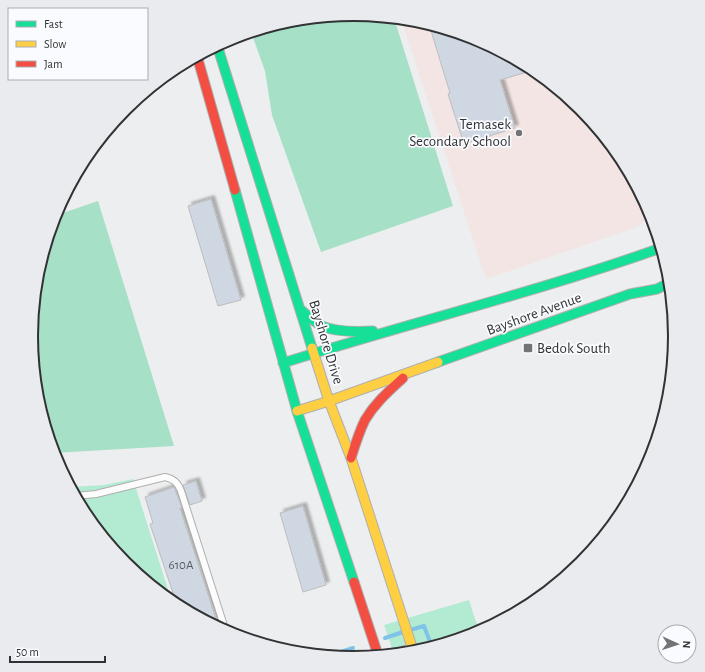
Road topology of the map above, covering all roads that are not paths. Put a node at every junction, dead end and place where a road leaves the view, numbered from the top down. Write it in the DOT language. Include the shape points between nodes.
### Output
graph roads {
  1 [pos="219,51"];
  2 [pos="198,61"];
  3 [pos="656,250"];
  4 [pos="663,286"];
  5 [pos="657,289"];
  6 [pos="664,289"];
  7 [pos="301,310"];
  8 [pos="400,328"];
  9 [pos="315,353"];
  10 [pos="283,363"];
  11 [pos="408,373"];
  12 [pos="330,401"];
  13 [pos="297,411"];
  14 [pos="351,458"];
  15 [pos="81,495"];
  16 [pos="223,623"];
  17 [pos="412,646"];
  18 [pos="376,650"];
  1 -- 7 [label="street, Bayshore Drive"];
  2 -- 10 [label="street"];
  3 -- 8 [label="street, Bayshore Avenue" via="608,268"];
  4 -- 5 [label="street, Bayshore Avenue"];
  5 -- 6 [label="street"];
  5 -- 11 [label="street, Bayshore Avenue" via="630,294"];
  7 -- 8 [label="street, Bayshore Avenue" via="322,326 365,331"];
  7 -- 9 [label="street, Bayshore Drive"];
  8 -- 9 [label="street, Bayshore Avenue"];
  9 -- 10 [label="street, Bayshore Avenue"];
  9 -- 12 [label="street, Bayshore Drive"];
  10 -- 13 [label="street"];
  11 -- 12 [label="street, Bayshore Avenue"];
  11 -- 14 [label="street, Bayshore Avenue" via="383,397 370,414 360,432"];
  12 -- 13 [label="street, Bayshore Avenue"];
  12 -- 14 [label="street, Bayshore Drive"];
  13 -- 18 [label="street"];
  14 -- 17 [label="street, Bayshore Drive"];
  15 -- 16 [label="lane" via="165,477 176,481"];
}
